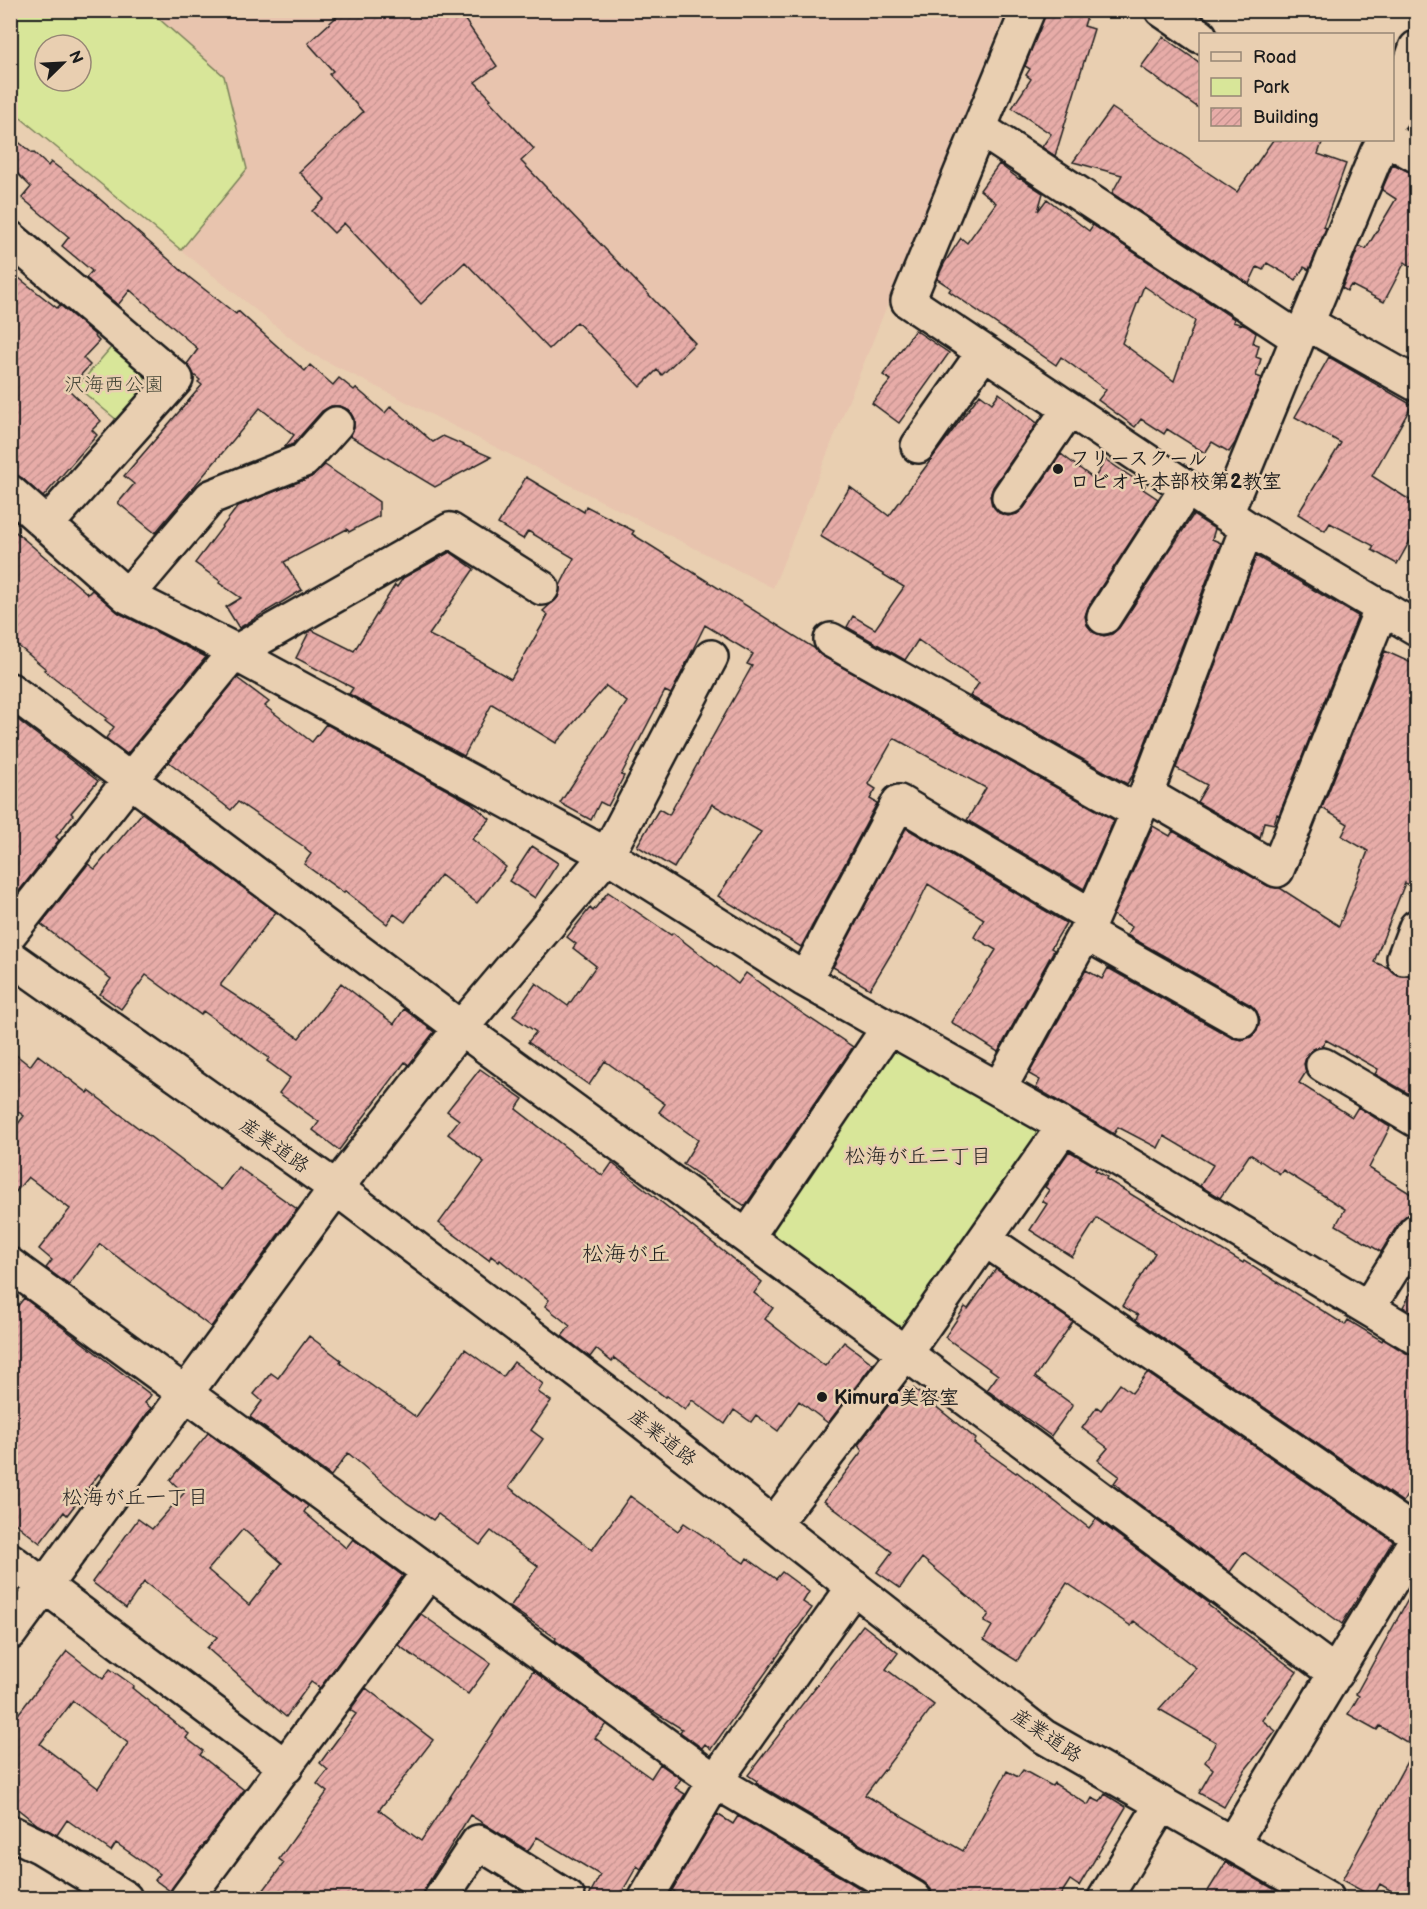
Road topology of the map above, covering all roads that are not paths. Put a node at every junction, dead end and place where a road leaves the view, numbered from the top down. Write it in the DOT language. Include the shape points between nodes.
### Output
graph roads {
  1 [pos="1028,10"];
  2 [pos="1162,10"];
  3 [pos="1199,35"];
  4 [pos="1416,48"];
  5 [pos="1394,110"];
  6 [pos="979,128"];
  7 [pos="1377,143"];
  8 [pos="1416,155"];
  9 [pos="10,238"];
  10 [pos="1303,330"];
  11 [pos="984,352"];
  12 [pos="1416,384"];
  13 [pos="1069,409"];
  14 [pos="336,424"];
  15 [pos="918,446"];
  16 [pos="1187,488"];
  17 [pos="10,492"];
  18 [pos="1009,497"];
  19 [pos="1236,521"];
  20 [pos="47,524"];
  21 [pos="542,588"];
  22 [pos="127,596"];
  23 [pos="1382,607"];
  24 [pos="1104,617"];
  25 [pos="1416,628"];
  26 [pos="831,640"];
  27 [pos="234,653"];
  28 [pos="711,657"];
  29 [pos="10,690"];
  30 [pos="130,780"];
  31 [pos="1142,803"];
  32 [pos="607,855"];
  33 [pos="1088,924"];
  34 [pos="1416,927"];
  35 [pos="10,933"];
  36 [pos="10,957"];
  37 [pos="1404,958"];
  38 [pos="805,980"];
  39 [pos="1241,1021"];
  40 [pos="889,1027"];
  41 [pos="461,1028"];
  42 [pos="1323,1065"];
  43 [pos="999,1089"];
  44 [pos="1416,1120"];
  45 [pos="1064,1126"];
  46 [pos="336,1188"];
  47 [pos="1416,1231"];
  48 [pos="747,1237"];
  49 [pos="986,1240"];
  50 [pos="10,1265"];
  51 [pos="1368,1308"];
  52 [pos="1416,1337"];
  53 [pos="905,1353"];
  54 [pos="185,1394"];
  55 [pos="774,1524"];
  56 [pos="1416,1534"];
  57 [pos="1416,1540"];
  58 [pos="10,1560"];
  59 [pos="429,1572"];
  60 [pos="45,1586"];
  61 [pos="854,1587"];
  62 [pos="10,1632"];
  63 [pos="1336,1674"];
  64 [pos="286,1767"];
  65 [pos="715,1781"];
  66 [pos="1162,1804"];
  67 [pos="10,1832"];
  68 [pos="1232,1844"];
  69 [pos="1316,1896"];
  70 [pos="125,1899"];
  71 [pos="187,1899"];
  72 [pos="441,1899"];
  73 [pos="568,1899"];
  74 [pos="646,1899"];
  75 [pos="914,1899"];
  76 [pos="1105,1899"];
  1 -- 6 [label="street"];
  2 -- 3 [label="street"];
  4 -- 5 [label="street"];
  6 -- 10 [label="street"];
  6 -- 11 [label="street" via="908,302"];
  7 -- 8 [label="street"];
  7 -- 10 [label="street"];
  9 -- 20 [label="street" via="176,379"];
  10 -- 12 [label="street"];
  10 -- 19 [label="street"];
  11 -- 13 [label="street"];
  11 -- 15 [label="street"];
  13 -- 16 [label="street"];
  13 -- 18 [label="street"];
  14 -- 22 [label="street" via="304,460 211,498"];
  16 -- 19 [label="street"];
  16 -- 24 [label="street"];
  17 -- 20 [label="street"];
  19 -- 23 [label="street"];
  19 -- 31 [label="street"];
  20 -- 22 [label="street"];
  21 -- 27 [label="street" via="450,530"];
  22 -- 27 [label="street"];
  23 -- 25 [label="street"];
  23 -- 31 [label="street" via="1277,870"];
  26 -- 31 [label="street"];
  27 -- 30 [label="street"];
  27 -- 32 [label="street"];
  28 -- 32 [label="street"];
  29 -- 30 [label="street"];
  30 -- 35 [label="street"];
  30 -- 41 [label="street"];
  31 -- 33 [label="street"];
  32 -- 38 [label="street"];
  32 -- 41 [label="street"];
  33 -- 38 [label="street" via="899,802"];
  33 -- 39 [label="street"];
  33 -- 43 [label="street"];
  34 -- 37 [label="street"];
  36 -- 46 [label="street, 産業道路"];
  38 -- 40 [label="street"];
  40 -- 43 [label="street"];
  40 -- 48 [label="street"];
  41 -- 46 [label="street"];
  41 -- 48 [label="street"];
  42 -- 44 [label="street"];
  43 -- 45 [label="street"];
  45 -- 49 [label="street"];
  45 -- 51 [label="street"];
  46 -- 54 [label="street"];
  46 -- 55 [label="street, 産業道路"];
  47 -- 51 [label="street"];
  48 -- 53 [label="street"];
  49 -- 53 [label="street"];
  49 -- 56 [label="street"];
  50 -- 54 [label="street"];
  51 -- 52 [label="street"];
  53 -- 55 [label="street"];
  53 -- 63 [label="street"];
  54 -- 59 [label="street"];
  54 -- 60 [label="street"];
  55 -- 61 [label="street, 産業道路"];
  57 -- 63 [label="street"];
  58 -- 60 [label="street"];
  59 -- 64 [label="street"];
  59 -- 65 [label="street"];
  60 -- 62 [label="street"];
  60 -- 64 [label="street"];
  61 -- 65 [label="street"];
  61 -- 66 [label="street, 産業道路" via="1043,1737"];
  63 -- 68 [label="street"];
  64 -- 71 [label="street"];
  65 -- 74 [label="street"];
  65 -- 75 [label="street"];
  66 -- 68 [label="street, 産業道路"];
  66 -- 76 [label="street"];
  67 -- 70 [label="street"];
  68 -- 69 [label="street, 産業道路"];
  72 -- 73 [label="street" via="478,1842"];
}
